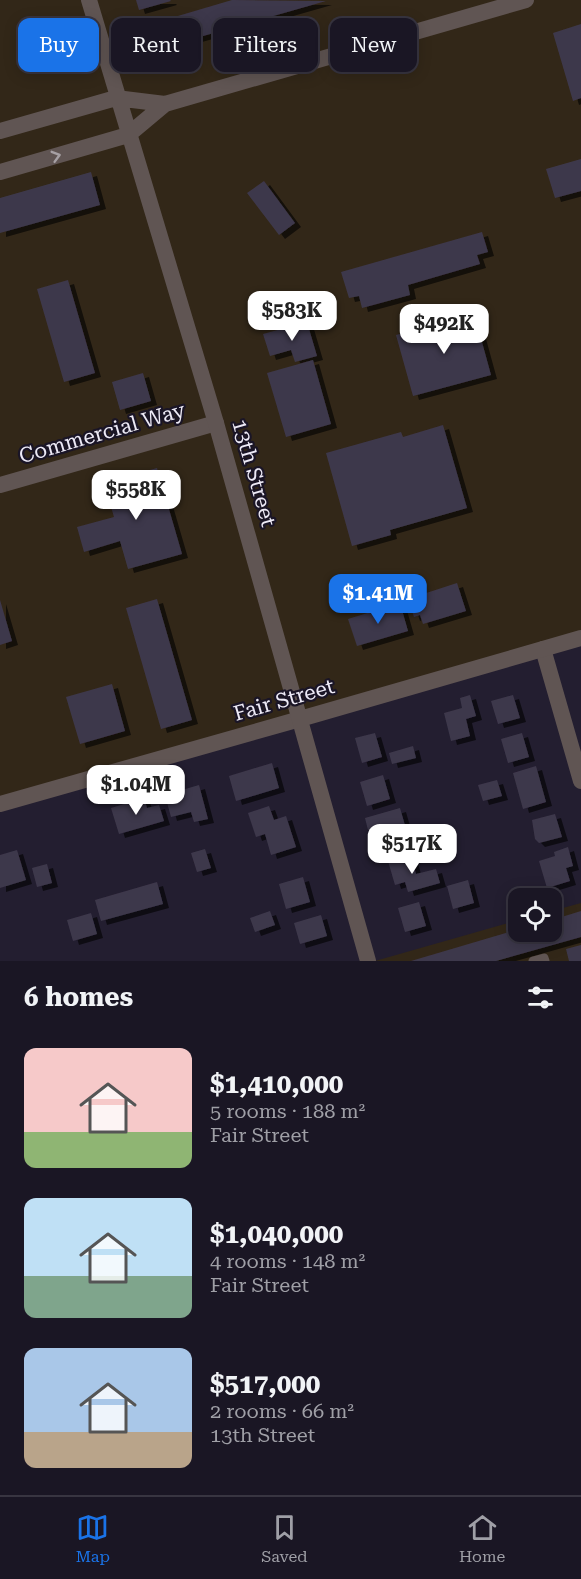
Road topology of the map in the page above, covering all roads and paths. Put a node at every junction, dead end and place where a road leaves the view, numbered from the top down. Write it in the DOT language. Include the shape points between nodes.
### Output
graph roads {
  1 [pos="89,0"];
  2 [pos="526,0"];
  3 [pos="116,98"];
  4 [pos="165,104"];
  5 [pos="0,131"];
  6 [pos="128,135"];
  7 [pos="0,172"];
  8 [pos="216,423"];
  9 [pos="0,485"];
  10 [pos="581,638"];
  11 [pos="543,649"];
  12 [pos="300,719"];
  13 [pos="581,782"];
  14 [pos="0,804"];
  15 [pos="368,961"];
  16 [pos="533,961"];
  17 [pos="544,961"];
  1 -- 3 [label="street, 13th Street"];
  2 -- 4 [label="street"];
  3 -- 4 [label="street"];
  3 -- 5 [label="street"];
  3 -- 6 [label="street, 13th Street"];
  4 -- 6 [label="street"];
  7 -- 6 [label="street, one-way"];
  6 -- 8 [label="street, 13th Street"];
  8 -- 9 [label="street, Commercial Way"];
  8 -- 12 [label="street, 13th Street"];
  10 -- 11 [label="street, Fair Street"];
  11 -- 12 [label="street, Fair Street"];
  11 -- 13 [label="street"];
  12 -- 14 [label="street, Fair Street"];
  12 -- 15 [label="street, 13th Street"];
  16 -- 17 [label="lane"];
}
